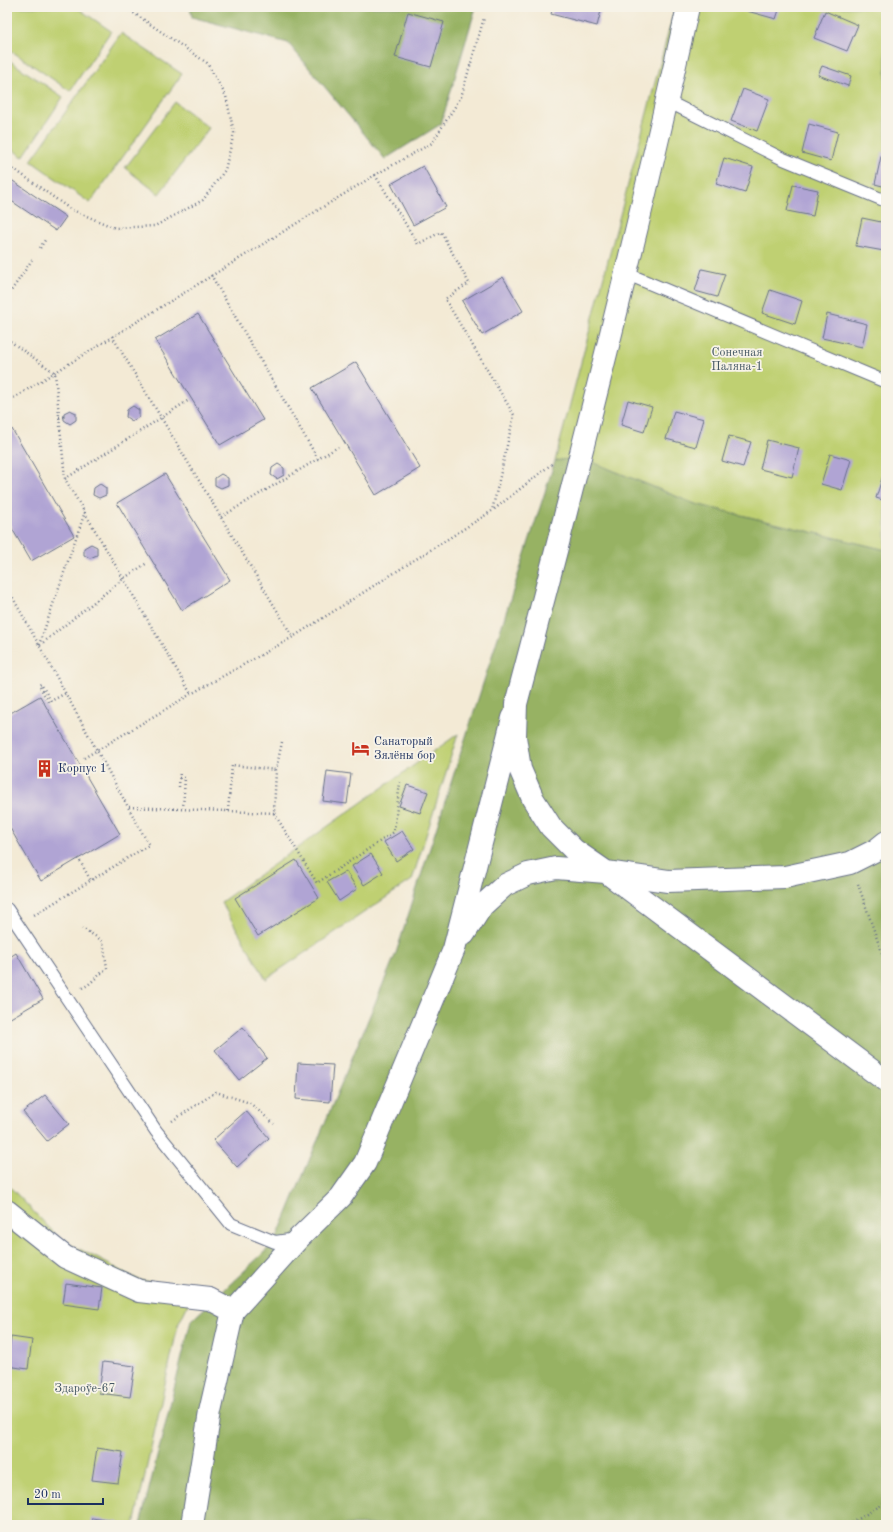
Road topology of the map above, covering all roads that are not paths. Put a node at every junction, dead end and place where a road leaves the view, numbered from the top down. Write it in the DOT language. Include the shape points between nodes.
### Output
graph roads {
  1 [pos="688,7"];
  2 [pos="667,102"];
  3 [pos="886,201"];
  4 [pos="625,273"];
  5 [pos="886,382"];
  6 [pos="516,704"];
  7 [pos="886,842"];
  8 [pos="606,872"];
  9 [pos="7,909"];
  10 [pos="454,949"];
  11 [pos="886,1081"];
  12 [pos="7,1211"];
  13 [pos="298,1239"];
  14 [pos="233,1311"];
  15 [pos="192,1525"];
  1 -- 2 [label="street"];
  2 -- 3 [label="lane" via="781,158"];
  2 -- 4 [label="street"];
  4 -- 5 [label="lane"];
  4 -- 6 [label="street"];
  6 -- 8 [label="street" via="515,737 520,769 533,799 551,827 574,850"];
  6 -- 10 [label="street"];
  7 -- 8 [label="street" via="850,863 785,877 668,882"];
  8 -- 10 [label="street" via="556,868 528,874 505,885 482,906"];
  8 -- 11 [label="street"];
  9 -- 13 [label="lane" via="156,1131 231,1224 275,1242"];
  10 -- 13 [label="street" via="365,1163 341,1197"];
  12 -- 14 [label="street" via="65,1257 139,1291 210,1299"];
  13 -- 14 [label="street"];
  14 -- 15 [label="street" via="210,1412"];
}
